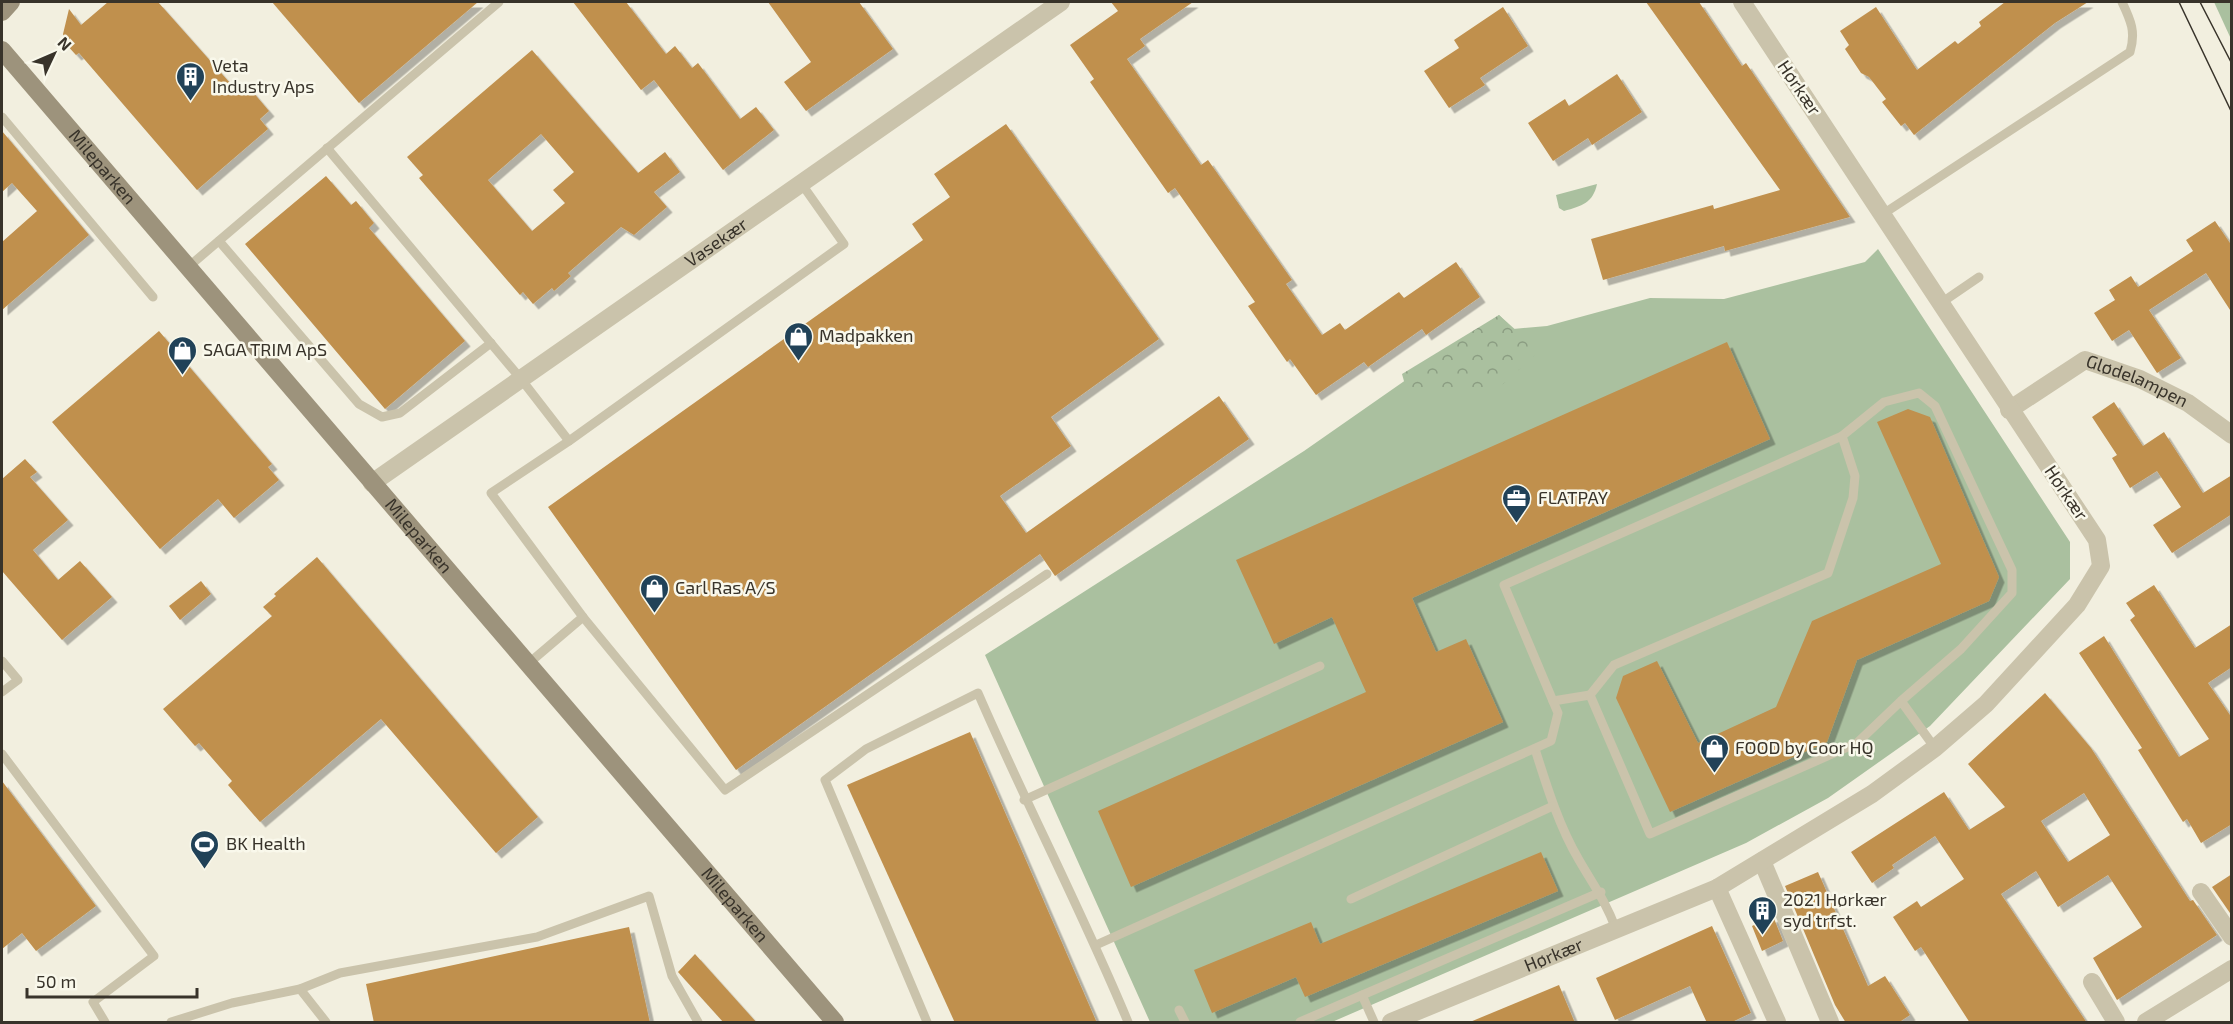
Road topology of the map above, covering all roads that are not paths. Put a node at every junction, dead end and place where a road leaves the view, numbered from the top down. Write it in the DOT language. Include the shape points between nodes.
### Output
graph roads {
  1 [pos="11,2"];
  2 [pos="500,2"];
  3 [pos="1061,2"];
  4 [pos="1742,2"];
  5 [pos="2122,2"];
  6 [pos="2,12"];
  7 [pos="2,50"];
  8 [pos="2,117"];
  9 [pos="327,148"];
  10 [pos="801,183"];
  11 [pos="1883,214"];
  12 [pos="219,241"];
  13 [pos="186,268"];
  14 [pos="1979,277"];
  15 [pos="153,297"];
  16 [pos="1941,303"];
  17 [pos="490,343"];
  18 [pos="521,379"];
  19 [pos="2009,410"];
  20 [pos="2232,435"];
  21 [pos="1842,436"];
  22 [pos="569,441"];
  23 [pos="372,483"];
  24 [pos="1047,574"];
  25 [pos="583,617"];
  26 [pos="2,661"];
  27 [pos="529,663"];
  28 [pos="1320,666"];
  29 [pos="2,692"];
  30 [pos="1590,695"];
  31 [pos="1553,701"];
  32 [pos="1902,701"];
  33 [pos="1935,748"];
  34 [pos="1535,749"];
  35 [pos="2,754"];
  36 [pos="1024,800"];
  37 [pos="1553,806"];
  38 [pos="1762,861"];
  39 [pos="1717,888"];
  40 [pos="1601,892"];
  41 [pos="2201,892"];
  42 [pos="1352,899"];
  43 [pos="1616,929"];
  44 [pos="2232,937"];
  45 [pos="1096,945"];
  46 [pos="2232,969"];
  47 [pos="2092,982"];
  48 [pos="300,989"];
  49 [pos="1362,995"];
  50 [pos="1179,1010"];
  51 [pos="105,1023"];
  52 [pos="171,1023"];
  53 [pos="326,1023"];
  54 [pos="698,1023"];
  55 [pos="836,1023"];
  56 [pos="927,1023"];
  57 [pos="1128,1023"];
  58 [pos="1185,1023"];
  59 [pos="1300,1023"];
  60 [pos="1374,1023"];
  61 [pos="1391,1023"];
  62 [pos="1777,1023"];
  63 [pos="1830,1023"];
  64 [pos="2116,1023"];
  65 [pos="2146,1023"];
  1 -- 6 [label="street"];
  2 -- 9 [label="lane"];
  3 -- 10 [label="street, Vasekær"];
  4 -- 11 [label="street, Hørkær"];
  5 -- 11 [label="lane" via="2133,23 2130,52"];
  7 -- 13 [label="street, Mileparken"];
  8 -- 15 [label="lane"];
  9 -- 12 [label="lane"];
  9 -- 17 [label="lane"];
  10 -- 18 [label="street, Vasekær"];
  10 -- 22 [label="lane" via="844,244"];
  11 -- 16 [label="street, Hørkær"];
  12 -- 13 [label="lane"];
  12 -- 17 [label="lane" via="359,404 382,417 400,413"];
  13 -- 23 [label="street, Mileparken"];
  14 -- 16 [label="lane"];
  16 -- 19 [label="street, Hørkær"];
  17 -- 18 [label="lane"];
  18 -- 22 [label="lane"];
  18 -- 23 [label="street, Vasekær"];
  19 -- 20 [label="street, Glødelampen" via="2085,360 2140,379 2188,403"];
  19 -- 33 [label="street, Hørkær" via="2097,540 2101,566 2077,605 2037,649 1986,704"];
  21 -- 30 [label="lane" via="1855,476 1853,498 1828,573 1614,665"];
  21 -- 31 [label="lane" via="1504,585"];
  21 -- 32 [label="lane" via="1884,402 1919,393 1935,406 2012,570 2012,593 1961,649"];
  22 -- 25 [label="lane" via="491,493"];
  23 -- 27 [label="street, Mileparken"];
  24 -- 25 [label="lane" via="725,790"];
  25 -- 27 [label="lane"];
  26 -- 29 [label="lane" via="18,680"];
  27 -- 55 [label="street, Mileparken"];
  28 -- 36 [label="lane"];
  30 -- 31 [label="lane"];
  30 -- 32 [label="lane" via="1650,834 1857,743"];
  31 -- 34 [label="lane" via="1558,713 1551,741"];
  32 -- 33 [label="lane"];
  33 -- 38 [label="street, Hørkær" via="1872,794"];
  34 -- 37 [label="lane"];
  34 -- 45 [label="lane"];
  35 -- 51 [label="lane" via="154,956 93,1002"];
  36 -- 45 [label="lane"];
  36 -- 56 [label="lane" via="978,693 866,749 825,780"];
  37 -- 40 [label="lane" via="1579,860"];
  37 -- 42 [label="lane"];
  38 -- 39 [label="street, Hørkær"];
  38 -- 63 [label="street"];
  39 -- 43 [label="street, Hørkær"];
  39 -- 62 [label="street"];
  40 -- 43 [label="lane"];
  40 -- 49 [label="lane"];
  41 -- 44 [label="street"];
  43 -- 61 [label="street, Hørkær"];
  45 -- 57 [label="lane"];
  46 -- 65 [label="street"];
  47 -- 64 [label="street"];
  48 -- 52 [label="lane" via="232,1003"];
  48 -- 53 [label="lane"];
  48 -- 54 [label="lane" via="340,973 537,937 649,896 672,976"];
  49 -- 59 [label="lane"];
  49 -- 60 [label="lane"];
  50 -- 58 [label="lane"];
}
